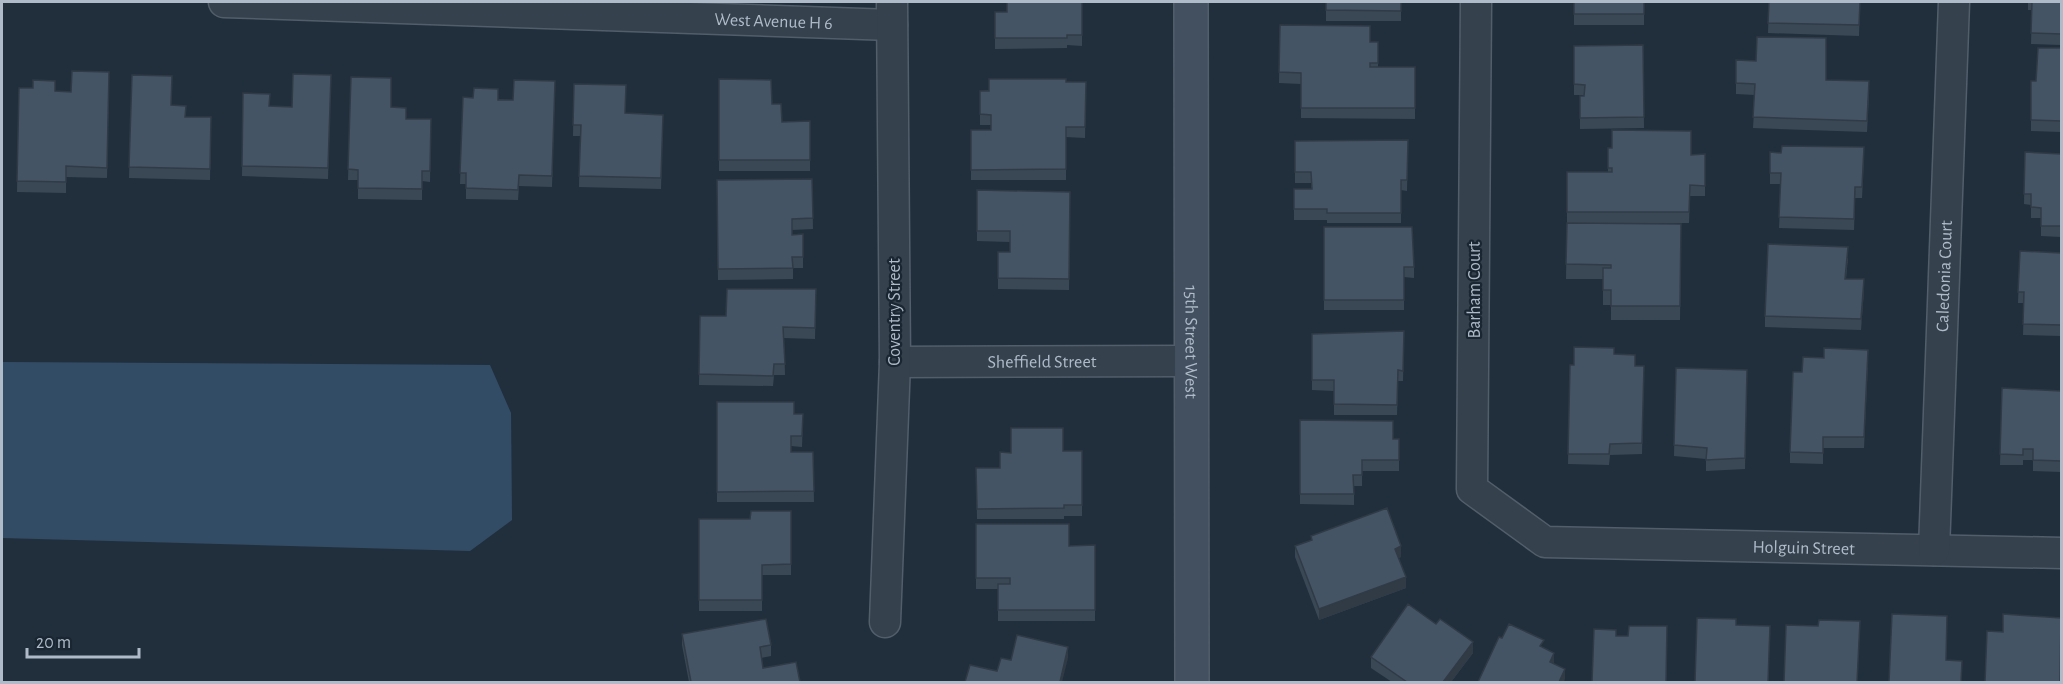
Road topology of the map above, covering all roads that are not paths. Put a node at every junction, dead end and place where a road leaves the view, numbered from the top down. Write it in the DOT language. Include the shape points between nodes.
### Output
graph roads {
  1 [pos="224,2"];
  2 [pos="1191,2"];
  3 [pos="1476,2"];
  4 [pos="1954,2"];
  5 [pos="464,5"];
  6 [pos="892,13"];
  7 [pos="895,362"];
  8 [pos="1190,362"];
  9 [pos="1545,542"];
  10 [pos="1935,550"];
  11 [pos="2061,553"];
  12 [pos="885,622"];
  13 [pos="1192,682"];
  1 -- 5 [label="street, West Avenue H 6"];
  2 -- 8 [label="street, 15th Street West"];
  3 -- 9 [label="street, Barham Court" via="1472,489"];
  4 -- 10 [label="street, Caledonia Court"];
  5 -- 6 [label="street, West Avenue H 6"];
  6 -- 7 [label="street, Coventry Street"];
  7 -- 8 [label="street, Sheffield Street"];
  7 -- 12 [label="street, Coventry Street"];
  8 -- 13 [label="street, 15th Street West"];
  9 -- 10 [label="street, Holguin Street"];
  10 -- 11 [label="street, Holguin Street"];
}
